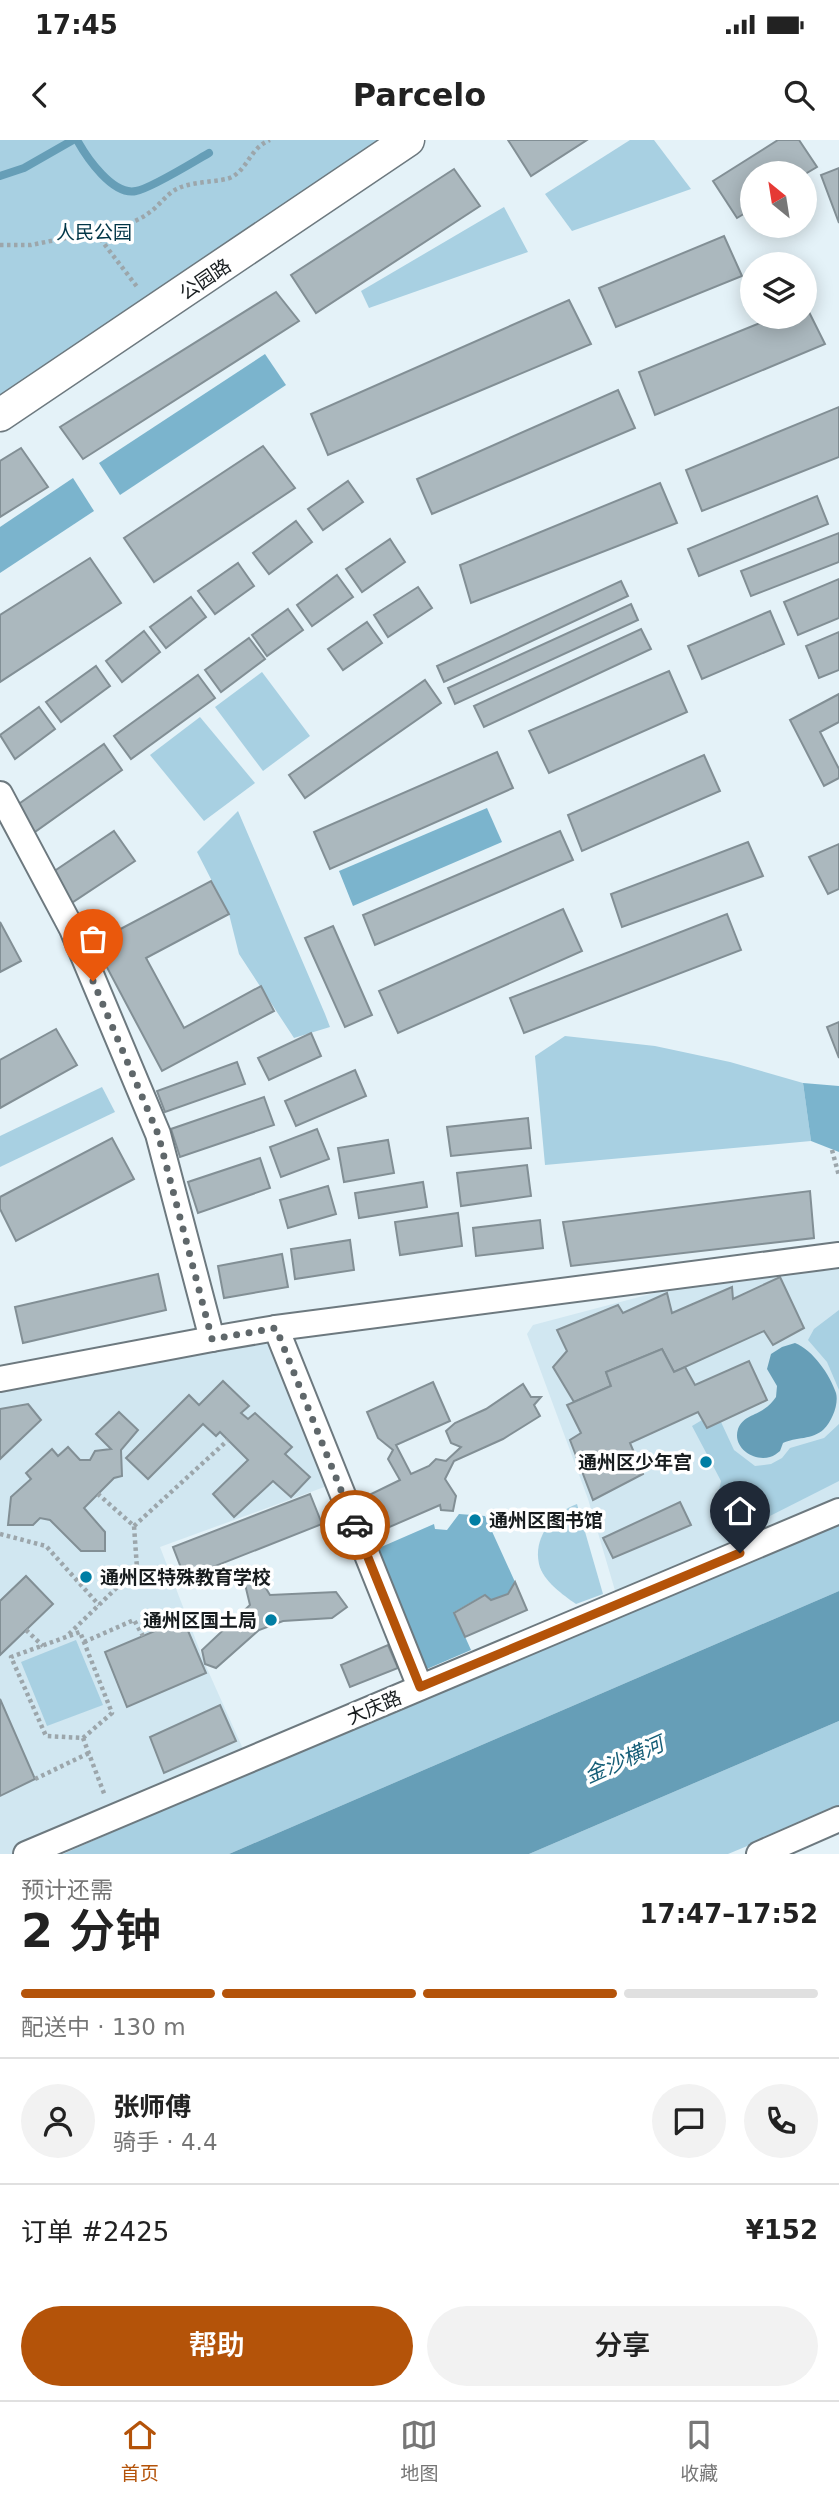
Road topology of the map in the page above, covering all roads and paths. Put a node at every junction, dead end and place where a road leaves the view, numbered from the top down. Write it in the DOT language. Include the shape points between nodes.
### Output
graph roads {
  1 [pos="270,140"];
  2 [pos="408,140"];
  3 [pos="95,232"];
  4 [pos="0,245"];
  5 [pos="156,312"];
  6 [pos="0,415"];
  7 [pos="0,794"];
  8 [pos="832,1150"];
  9 [pos="839,1176"];
  10 [pos="839,1255"];
  11 [pos="276,1328"];
  12 [pos="212,1339"];
  13 [pos="0,1379"];
  14 [pos="228,1440"];
  15 [pos="98,1494"];
  16 [pos="839,1511"];
  17 [pos="134,1526"];
  18 [pos="0,1534"];
  19 [pos="99,1605"];
  20 [pos="26,1630"];
  21 [pos="143,1636"];
  22 [pos="66,1637"];
  23 [pos="84,1642"];
  24 [pos="43,1646"];
  25 [pos="420,1687"];
  26 [pos="83,1738"];
  27 [pos="89,1753"];
  28 [pos="35,1779"];
  29 [pos="113,1816"];
  30 [pos="839,1819"];
  31 [pos="26,1854"];
  32 [pos="758,1854"];
  1 -- 3 [label="path" via="258,145 232,177 177,188 150,213 127,226"];
  2 -- 5 [label="street, 公园路"];
  3 -- 4 [label="path"];
  3 -- 5 [label="path"];
  5 -- 6 [label="street, 公园路"];
  7 -- 12 [label="street" via="72,929 158,1134"];
  8 -- 9 [label="path"];
  10 -- 11 [label="street"];
  11 -- 12 [label="street"];
  11 -- 25 [label="street"];
  12 -- 13 [label="street"];
  14 -- 17 [label="path"];
  15 -- 17 [label="path"];
  16 -- 25 [label="street, 大庆路"];
  17 -- 19 [label="path" via="137,1569"];
  18 -- 19 [label="path" via="46,1546"];
  19 -- 22 [label="path"];
  20 -- 24 [label="path"];
  21 -- 23 [label="path" via="134,1620"];
  22 -- 23 [label="path" via="80,1632"];
  22 -- 24 [label="path"];
  23 -- 26 [label="path" via="112,1713"];
  24 -- 26 [label="path" via="11,1657 46,1736"];
  25 -- 29 [label="street, 大庆路"];
  26 -- 27 [label="path"];
  27 -- 28 [label="path"];
  27 -- 29 [label="path"];
  29 -- 31 [label="street, 大庆路"];
  30 -- 32 [label="street"];
}
